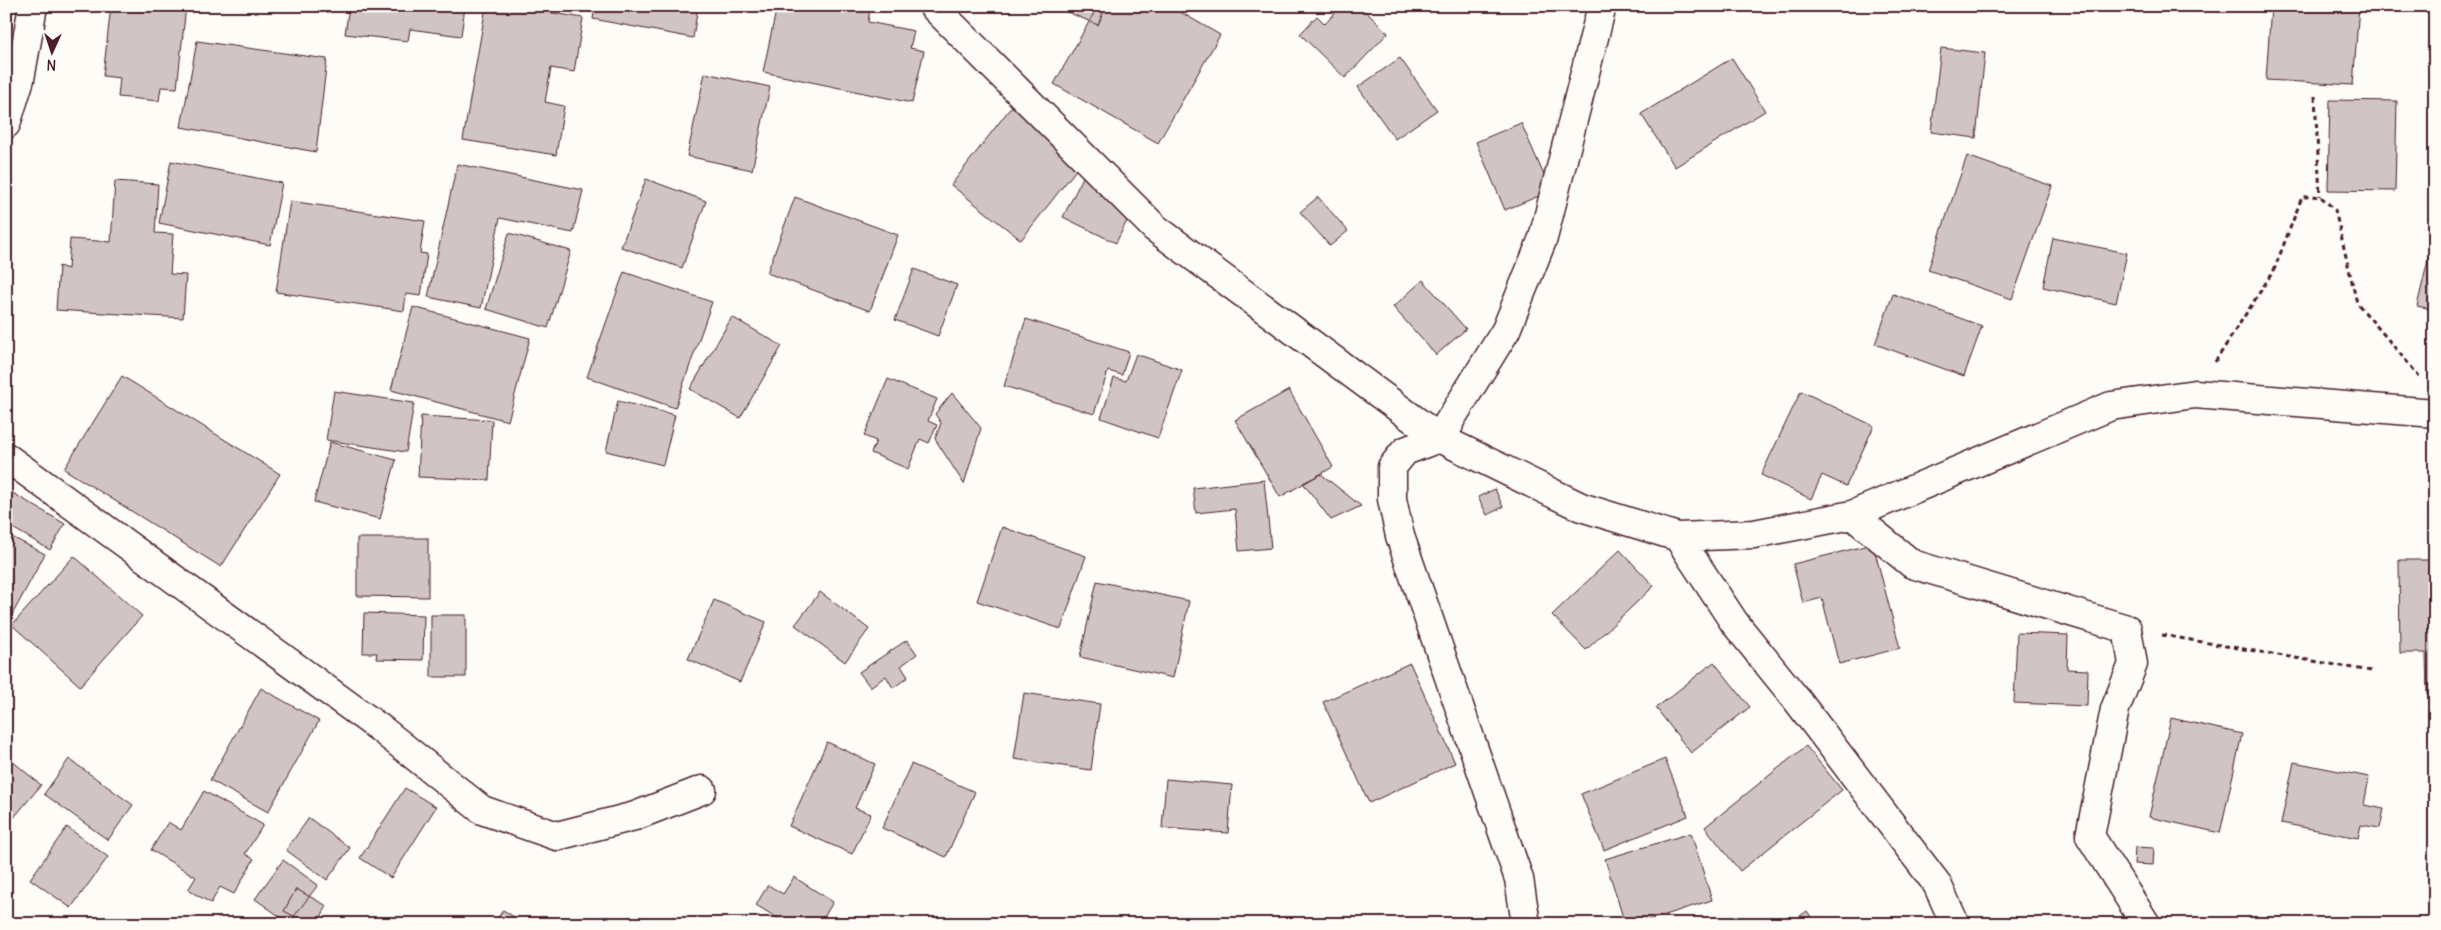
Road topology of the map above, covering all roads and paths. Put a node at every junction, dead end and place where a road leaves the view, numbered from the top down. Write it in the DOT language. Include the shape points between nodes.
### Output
graph roads {
  1 [pos="33,6"];
  2 [pos="933,6"];
  3 [pos="1602,6"];
  4 [pos="2315,96"];
  5 [pos="6,124"];
  6 [pos="2320,196"];
  7 [pos="2422,380"];
  8 [pos="2196,394"];
  9 [pos="2435,413"];
  10 [pos="1439,438"];
  11 [pos="6,457"];
  12 [pos="1852,515"];
  13 [pos="1678,537"];
  14 [pos="2127,629"];
  15 [pos="2371,671"];
  16 [pos="702,790"];
  17 [pos="1526,924"];
  18 [pos="1954,924"];
  19 [pos="2146,924"];
  1 -- 5 [label="street" via="20,79"];
  2 -- 10 [label="street" via="1155,228"];
  3 -- 10 [label="street" via="1544,238 1506,330"];
  4 -- 6 [label="path"];
  6 -- 7 [label="path" via="2335,210 2357,303"];
  6 -- 8 [label="path" via="2302,197 2274,270"];
  8 -- 9 [label="street"];
  8 -- 12 [label="street" via="2111,406"];
  10 -- 13 [label="street" via="1581,507"];
  10 -- 17 [label="street" via="1405,451 1392,467 1392,499 1400,536 1519,880"];
  11 -- 16 [label="street" via="381,729 482,810 557,836 635,816"];
  12 -- 13 [label="street" via="1754,534"];
  12 -- 14 [label="street" via="1912,564"];
  13 -- 18 [label="street" via="1734,622 1937,884"];
  14 -- 15 [label="path"];
  14 -- 19 [label="street" via="2133,664 2115,709 2090,836"];
}
